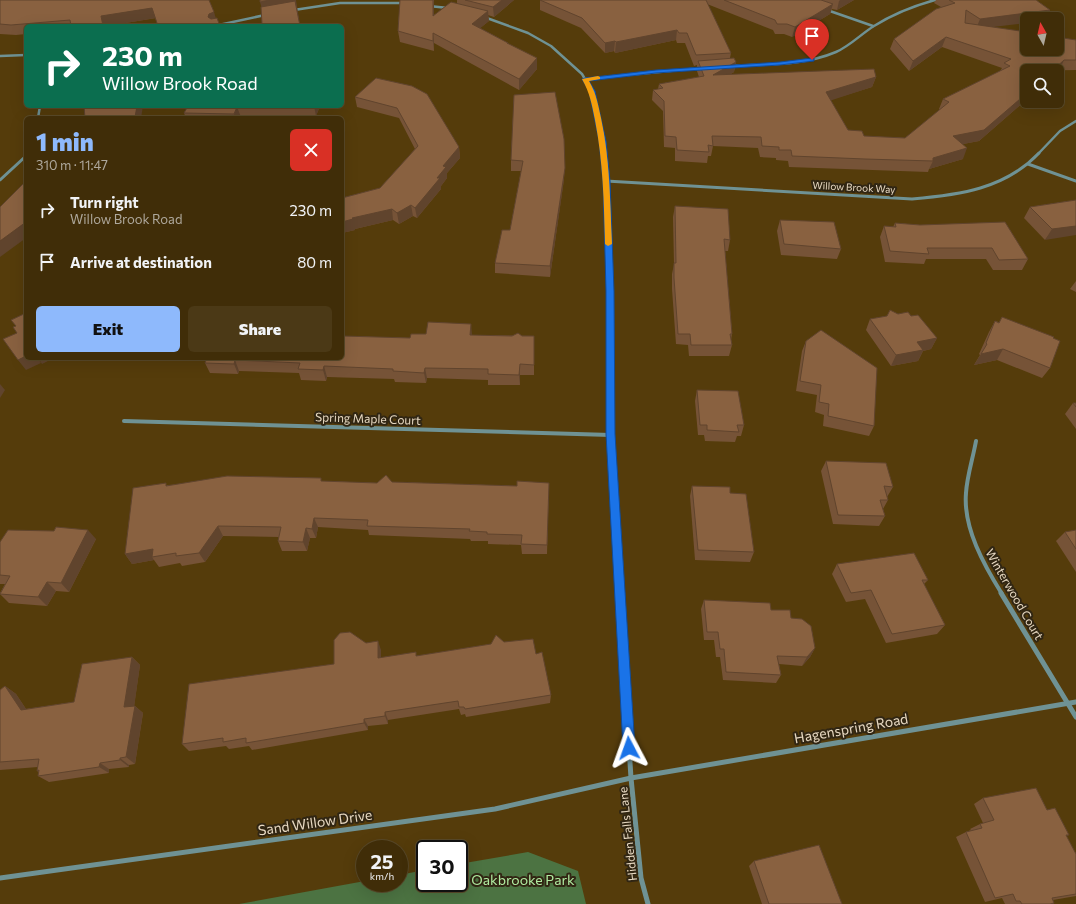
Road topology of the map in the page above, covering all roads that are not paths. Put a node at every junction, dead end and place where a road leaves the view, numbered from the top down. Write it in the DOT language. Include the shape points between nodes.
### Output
graph roads {
  1 [pos="935,0"];
  2 [pos="340,2"];
  3 [pos="410,4"];
  4 [pos="423,5"];
  5 [pos="450,8"];
  6 [pos="821,8"];
  7 [pos="288,11"];
  8 [pos="273,13"];
  9 [pos="480,16"];
  10 [pos="223,24"];
  11 [pos="873,26"];
  12 [pos="24,55"];
  13 [pos="0,56"];
  14 [pos="729,66"];
  15 [pos="707,67"];
  16 [pos="585,79"];
  17 [pos="1076,121"];
  18 [pos="24,158"];
  19 [pos="1028,164"];
  20 [pos="0,180"];
  21 [pos="606,181"];
  22 [pos="1076,181"];
  23 [pos="124,421"];
  24 [pos="611,434"];
  25 [pos="976,441"];
  26 [pos="1076,702"];
  27 [pos="1068,703"];
  28 [pos="1076,717"];
  29 [pos="631,778"];
  30 [pos="0,878"];
  31 [pos="648,904"];
  1 -- 11 [label="street" via="895,14"];
  2 -- 3 [label="street"];
  2 -- 7 [label="street"];
  4 -- 5 [label="street"];
  6 -- 11 [label="street"];
  8 -- 10 [label="street"];
  9 -- 16 [label="street, Hidden Falls Lane" via="528,32 551,46"];
  11 -- 14 [label="street" via="847,46 826,56 797,62"];
  12 -- 13 [label="street"];
  15 -- 16 [label="street"];
  16 -- 21 [label="street, Hidden Falls Lane" via="594,98"];
  17 -- 19 [label="street, Willow Brook Way" via="1059,132"];
  18 -- 20 [label="street"];
  19 -- 21 [label="street, Willow Brook Way" via="1009,178 982,189 950,196 912,198"];
  19 -- 22 [label="street"];
  21 -- 24 [label="street, Hidden Falls Lane"];
  23 -- 24 [label="street, Spring Maple Court"];
  24 -- 29 [label="street, Hidden Falls Lane"];
  25 -- 27 [label="street, Winterwood Court" via="966,493 968,515 978,549 999,589"];
  26 -- 27 [label="street, Hagenspring Road"];
  27 -- 28 [label="street, Winterwood Court"];
  27 -- 29 [label="street, Hagenspring Road"];
  29 -- 30 [label="street, Sand Willow Drive" via="495,809"];
  29 -- 31 [label="street, Hidden Falls Lane" via="641,878"];
}
